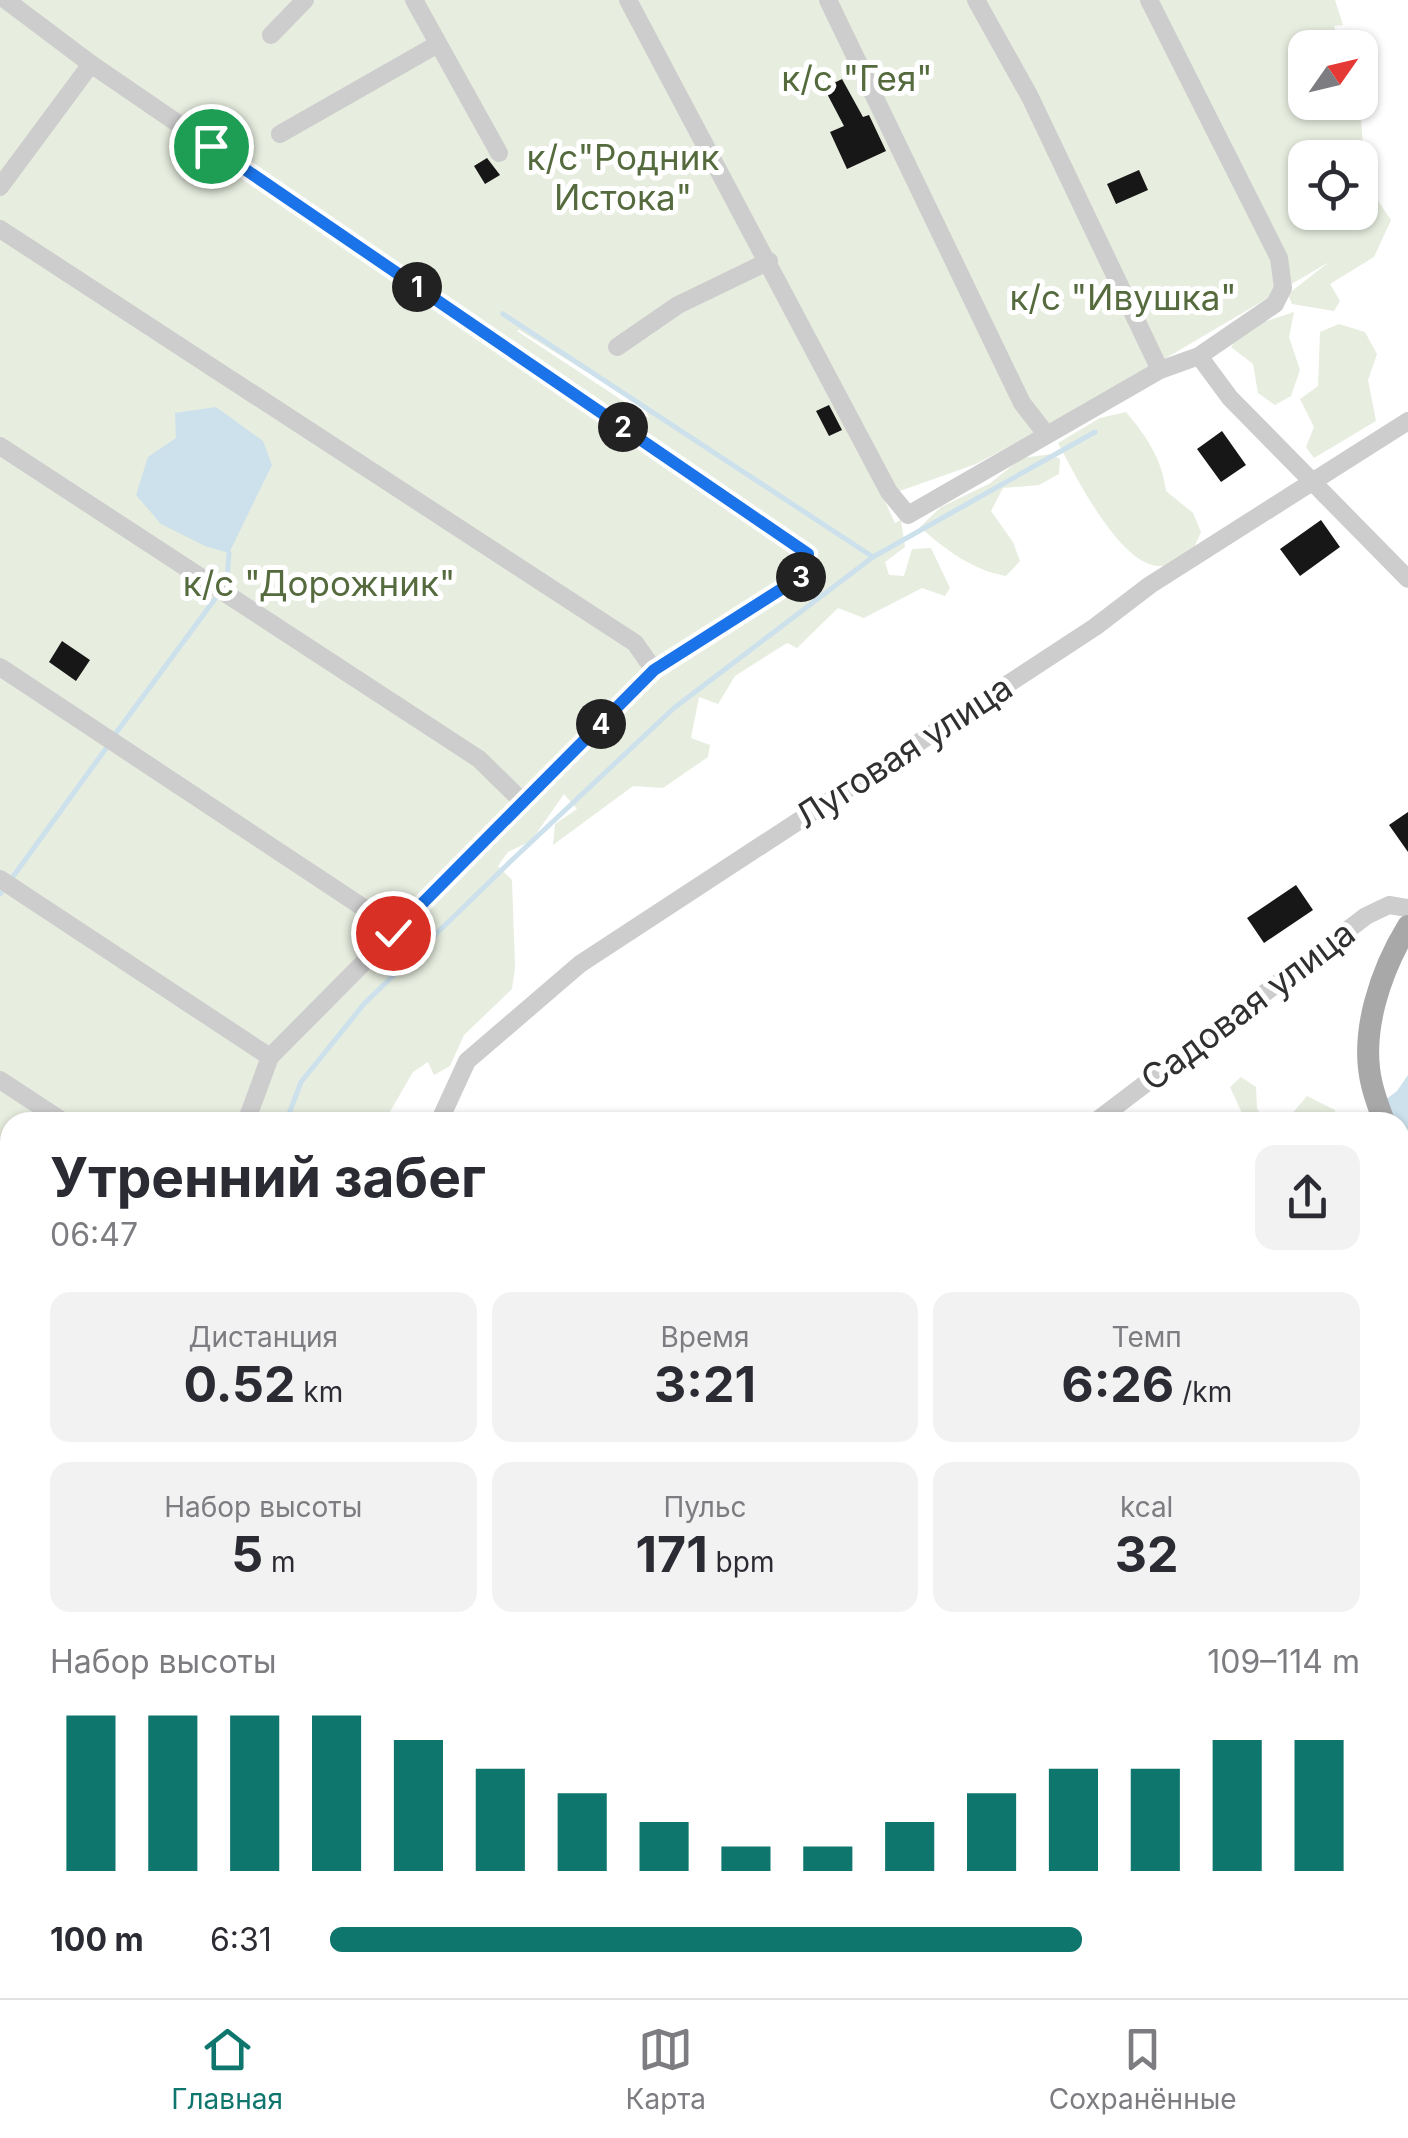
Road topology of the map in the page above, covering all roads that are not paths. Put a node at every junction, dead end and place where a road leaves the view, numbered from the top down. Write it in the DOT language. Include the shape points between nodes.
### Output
graph roads {
  1 [pos="6,0"];
  2 [pos="305,0"];
  3 [pos="414,0"];
  4 [pos="628,0"];
  5 [pos="828,0"];
  6 [pos="976,0"];
  7 [pos="1149,0"];
  8 [pos="271,35"];
  9 [pos="438,44"];
  10 [pos="92,64"];
  11 [pos="280,134"];
  12 [pos="499,153"];
  13 [pos="0,187"];
  14 [pos="0,229"];
  15 [pos="769,261"];
  16 [pos="616,347"];
  17 [pos="1199,356"];
  18 [pos="1160,370"];
  19 [pos="1408,421"];
  20 [pos="1046,434"];
  21 [pos="0,446"];
  22 [pos="1314,480"];
  23 [pos="1408,579"];
  24 [pos="0,668"];
  25 [pos="654,670"];
  26 [pos="523,802"];
  27 [pos="0,878"];
  28 [pos="1408,908"];
  29 [pos="1408,926"];
  30 [pos="393,933"];
  31 [pos="270,1056"];
  32 [pos="0,1080"];
  33 [pos="49,1112"];
  34 [pos="250,1112"];
  35 [pos="444,1112"];
  36 [pos="1108,1112"];
  37 [pos="1381,1112"];
  1 -- 10 [label="street"];
  2 -- 8 [label="street"];
  3 -- 9 [label="street"];
  4 -- 15 [label="street"];
  5 -- 20 [label="street" via="1022,403"];
  6 -- 18 [label="street" via="1030,97"];
  7 -- 17 [label="street" via="1279,258 1283,288 1275,304"];
  9 -- 11 [label="street"];
  9 -- 12 [label="street"];
  10 -- 13 [label="street"];
  10 -- 25 [label="street" via="808,554 802,576"];
  14 -- 25 [label="street" via="635,643"];
  15 -- 16 [label="street" via="678,305"];
  15 -- 20 [label="street" via="889,492 908,515"];
  17 -- 18 [label="street"];
  17 -- 22 [label="street" via="1230,398"];
  18 -- 20 [label="street"];
  19 -- 22 [label="street, Луговая улица"];
  21 -- 26 [label="street" via="479,759"];
  22 -- 23 [label="street"];
  22 -- 35 [label="street, Луговая улица" via="580,964 467,1061"];
  24 -- 30 [label="street"];
  25 -- 26 [label="street"];
  26 -- 30 [label="street"];
  27 -- 31 [label="street"];
  28 -- 36 [label="street, Садовая улица" via="1389,906 1366,916"];
  29 -- 37 [label="main road" via="1396,946 1368,1047"];
  30 -- 31 [label="street"];
  31 -- 34 [label="street"];
  32 -- 33 [label="street"];
}
